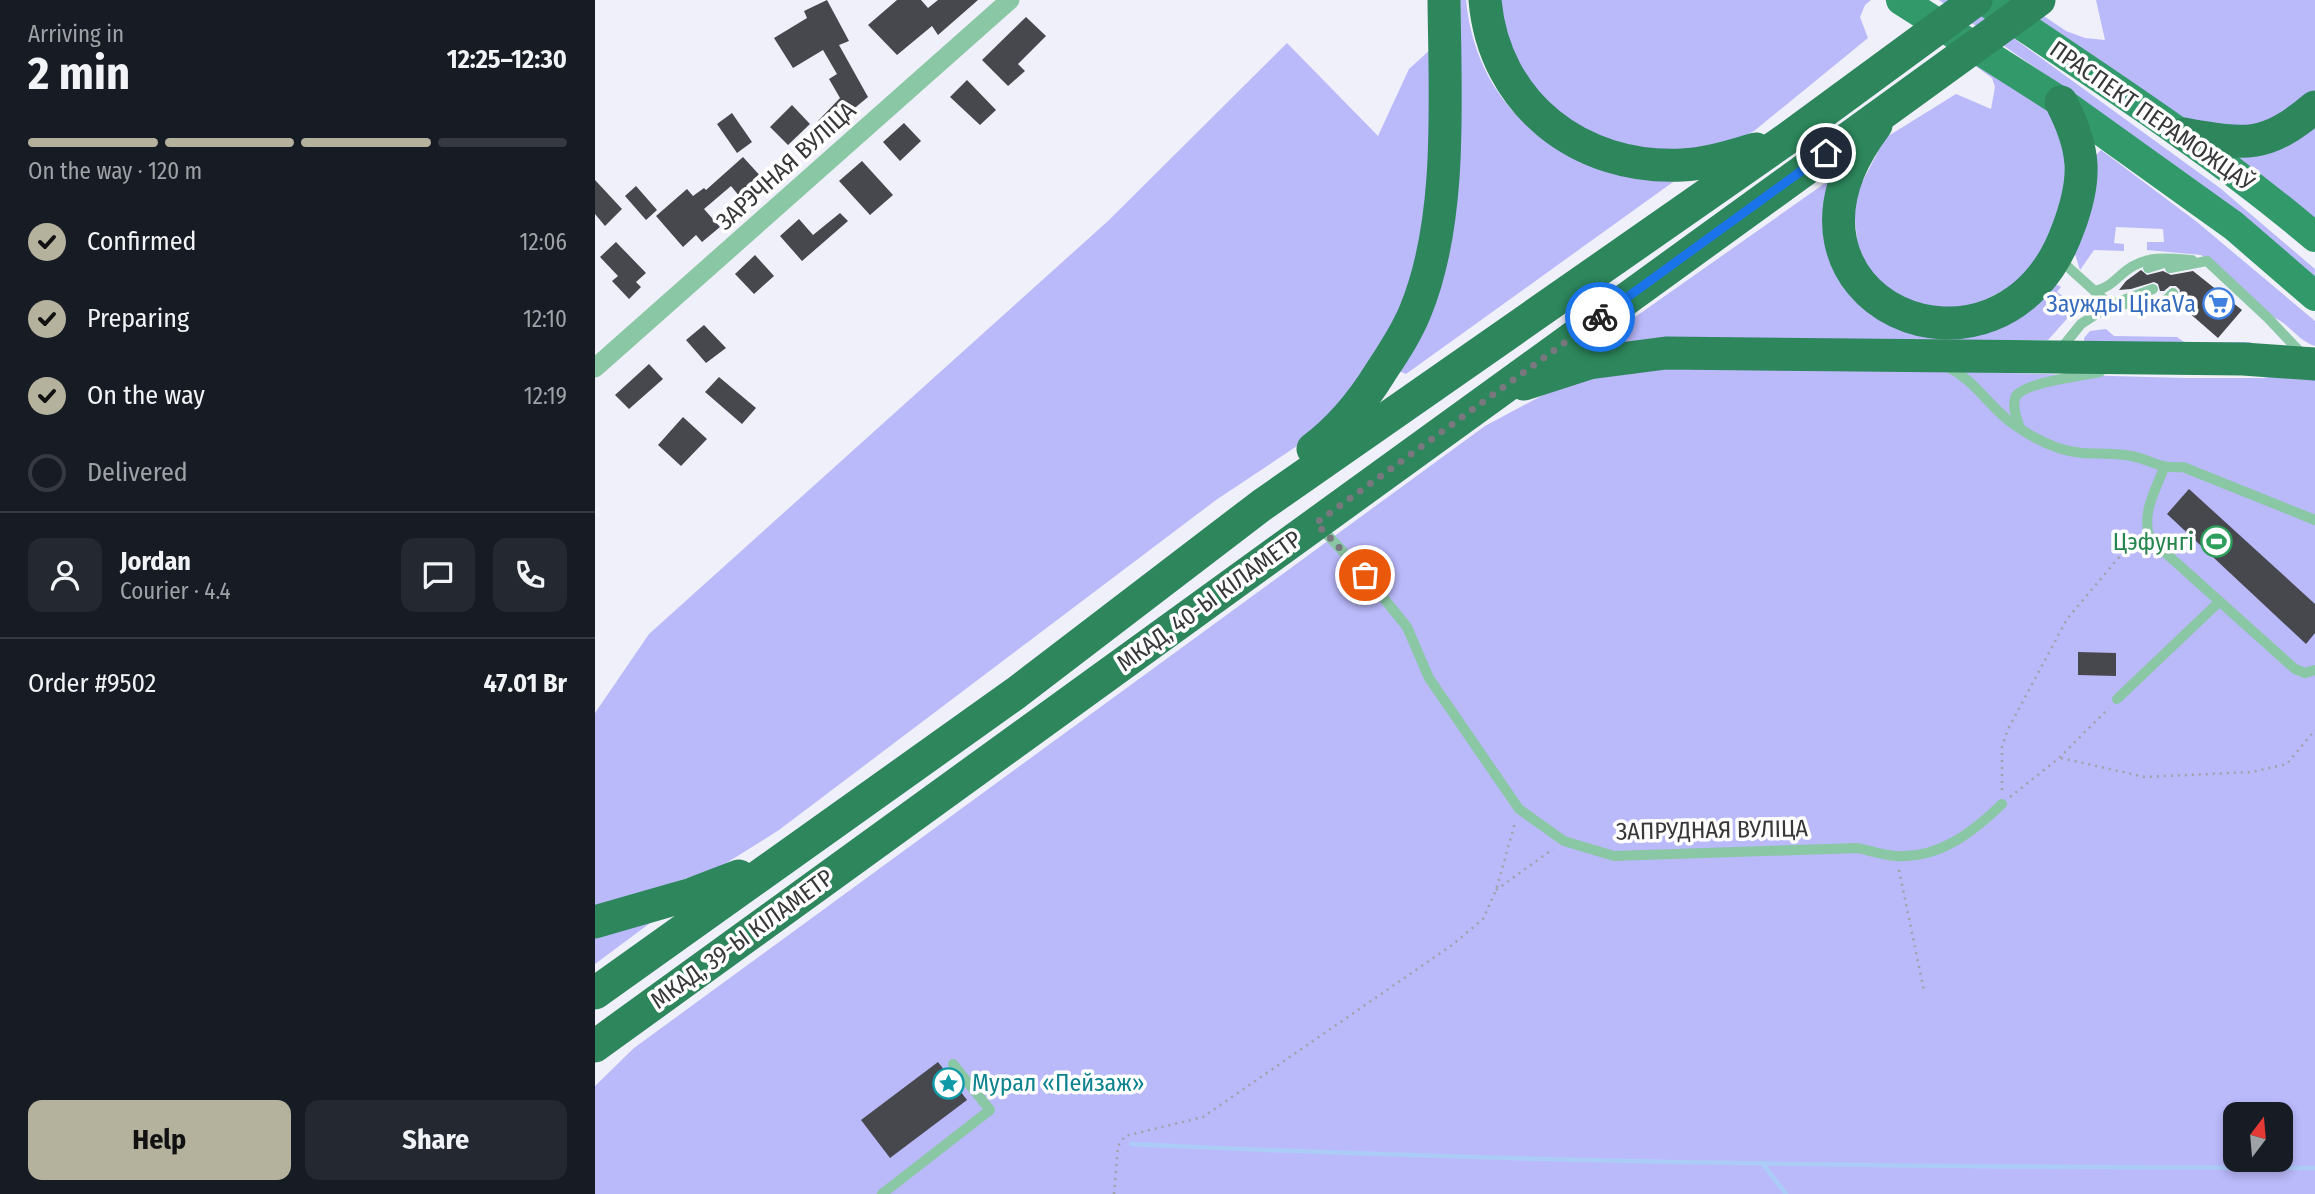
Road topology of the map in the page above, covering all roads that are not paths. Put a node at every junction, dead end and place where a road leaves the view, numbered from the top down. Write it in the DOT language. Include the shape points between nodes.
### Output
graph roads {
  1 [pos="1010,0"];
  2 [pos="1444,0"];
  3 [pos="1485,0"];
  4 [pos="1901,0"];
  5 [pos="1976,0"];
  6 [pos="1984,0"];
  7 [pos="2039,0"];
  8 [pos="2061,102"];
  9 [pos="1892,105"];
  10 [pos="2315,107"];
  11 [pos="2184,134"];
  12 [pos="1788,138"];
  13 [pos="2315,237"];
  14 [pos="2057,257"];
  15 [pos="2207,261"];
  16 [pos="2148,268"];
  17 [pos="2170,268"];
  18 [pos="2193,271"];
  19 [pos="2134,289"];
  20 [pos="2153,289"];
  21 [pos="2095,291"];
  22 [pos="2173,293"];
  23 [pos="2315,296"];
  24 [pos="2110,305"];
  25 [pos="1929,356"];
  26 [pos="2053,358"];
  27 [pos="2161,359"];
  28 [pos="2314,364"];
  29 [pos="595,368"];
  30 [pos="2120,368"];
  31 [pos="2106,370"];
  32 [pos="1496,393"];
  33 [pos="2021,428"];
  34 [pos="2164,468"];
  35 [pos="1262,505"];
  36 [pos="2315,520"];
  37 [pos="1316,523"];
  38 [pos="2219,602"];
  39 [pos="2315,670"];
  40 [pos="2117,699"];
  41 [pos="863,803"];
  42 [pos="2002,804"];
  43 [pos="888,833"];
  44 [pos="784,859"];
  45 [pos="595,922"];
  46 [pos="595,993"];
  47 [pos="604,1039"];
  48 [pos="595,1062"];
  49 [pos="953,1064"];
  50 [pos="882,1194"];
  1 -- 29 [label="street, ЗАРЭЧНАЯ ВУЛІЦА"];
  2 -- 35 [label="highway" via="1442,188 1436,240 1422,295 1405,334 1367,394 1345,421 1293,464"];
  3 -- 12 [label="highway" via="1488,27 1506,74 1537,114 1587,148 1651,164 1681,165 1713,162"];
  4 -- 8 [label="main road, ПРАСПЕКТ ПЕРАМОЖЦАЎ"];
  5 -- 12 [label="highway, МКАД, 40-Ы КІЛАМЕТР"];
  6 -- 11 [label="main road, ПРАСПЕКТ ПЕРАМОЖЦАЎ"];
  7 -- 9 [label="highway, МКАД, 40-Ы КІЛАМЕТР"];
  8 -- 14 [label="highway" via="2075,129 2082,170 2071,221"];
  8 -- 23 [label="main road, ПРАСПЕКТ ПЕРАМОЖЦАЎ" via="2234,226"];
  9 -- 14 [label="highway" via="1853,161 1840,208 1846,258 1857,281 1874,299 1920,321 1976,319 2027,295"];
  9 -- 32 [label="highway, МКАД, 40-Ы КІЛАМЕТР"];
  10 -- 11 [label="highway" via="2274,136 2255,140"];
  11 -- 13 [label="main road, ПРАСПЕКТ ПЕРАМОЖЦАЎ"];
  12 -- 35 [label="highway, МКАД, 40-Ы КІЛАМЕТР"];
  14 -- 21 [label="lane"];
  15 -- 16 [label="lane" via="2162,262"];
  15 -- 17 [label="lane"];
  15 -- 18 [label="lane"];
  15 -- 21 [label="lane" via="2142,261 2108,288"];
  15 -- 28 [label="lane"];
  19 -- 24 [label="lane"];
  20 -- 24 [label="lane"];
  21 -- 24 [label="lane"];
  22 -- 24 [label="lane" via="2164,302"];
  24 -- 26 [label="lane" via="2081,324"];
  25 -- 26 [label="highway"];
  25 -- 32 [label="highway" via="1666,353 1590,363"];
  25 -- 33 [label="lane" via="1974,384"];
  26 -- 27 [label="highway"];
  27 -- 28 [label="highway"];
  27 -- 30 [label="lane"];
  31 -- 33 [label="lane" via="2033,386 2017,394 2015,410"];
  32 -- 37 [label="highway, МКАД, 40-Ы КІЛАМЕТР"];
  33 -- 34 [label="lane" via="2055,447 2135,457"];
  34 -- 36 [label="lane" via="2183,467"];
  34 -- 38 [label="lane" via="2145,527 2150,539"];
  35 -- 41 [label="highway, МКАД, 40-Ы КІЛАМЕТР" via="1027,685"];
  37 -- 42 [label="lane, ЗАПРУДНАЯ ВУЛІЦА" via="1407,627 1429,678 1518,809 1564,841 1614,856 1858,848 1897,856 1931,853 1975,830"];
  37 -- 43 [label="highway, МКАД, 40-Ы КІЛАМЕТР"];
  38 -- 39 [label="lane" via="2295,669"];
  38 -- 40 [label="lane"];
  41 -- 44 [label="highway, МКАД, 39-Ы КІЛАМЕТР"];
  43 -- 47 [label="highway, МКАД, 39-Ы КІЛАМЕТР"];
  44 -- 45 [label="highway" via="692,894"];
  44 -- 46 [label="highway, МКАД, 39-Ы КІЛАМЕТР"];
  47 -- 48 [label="main road"];
  49 -- 50 [label="lane" via="990,1110"];
}
